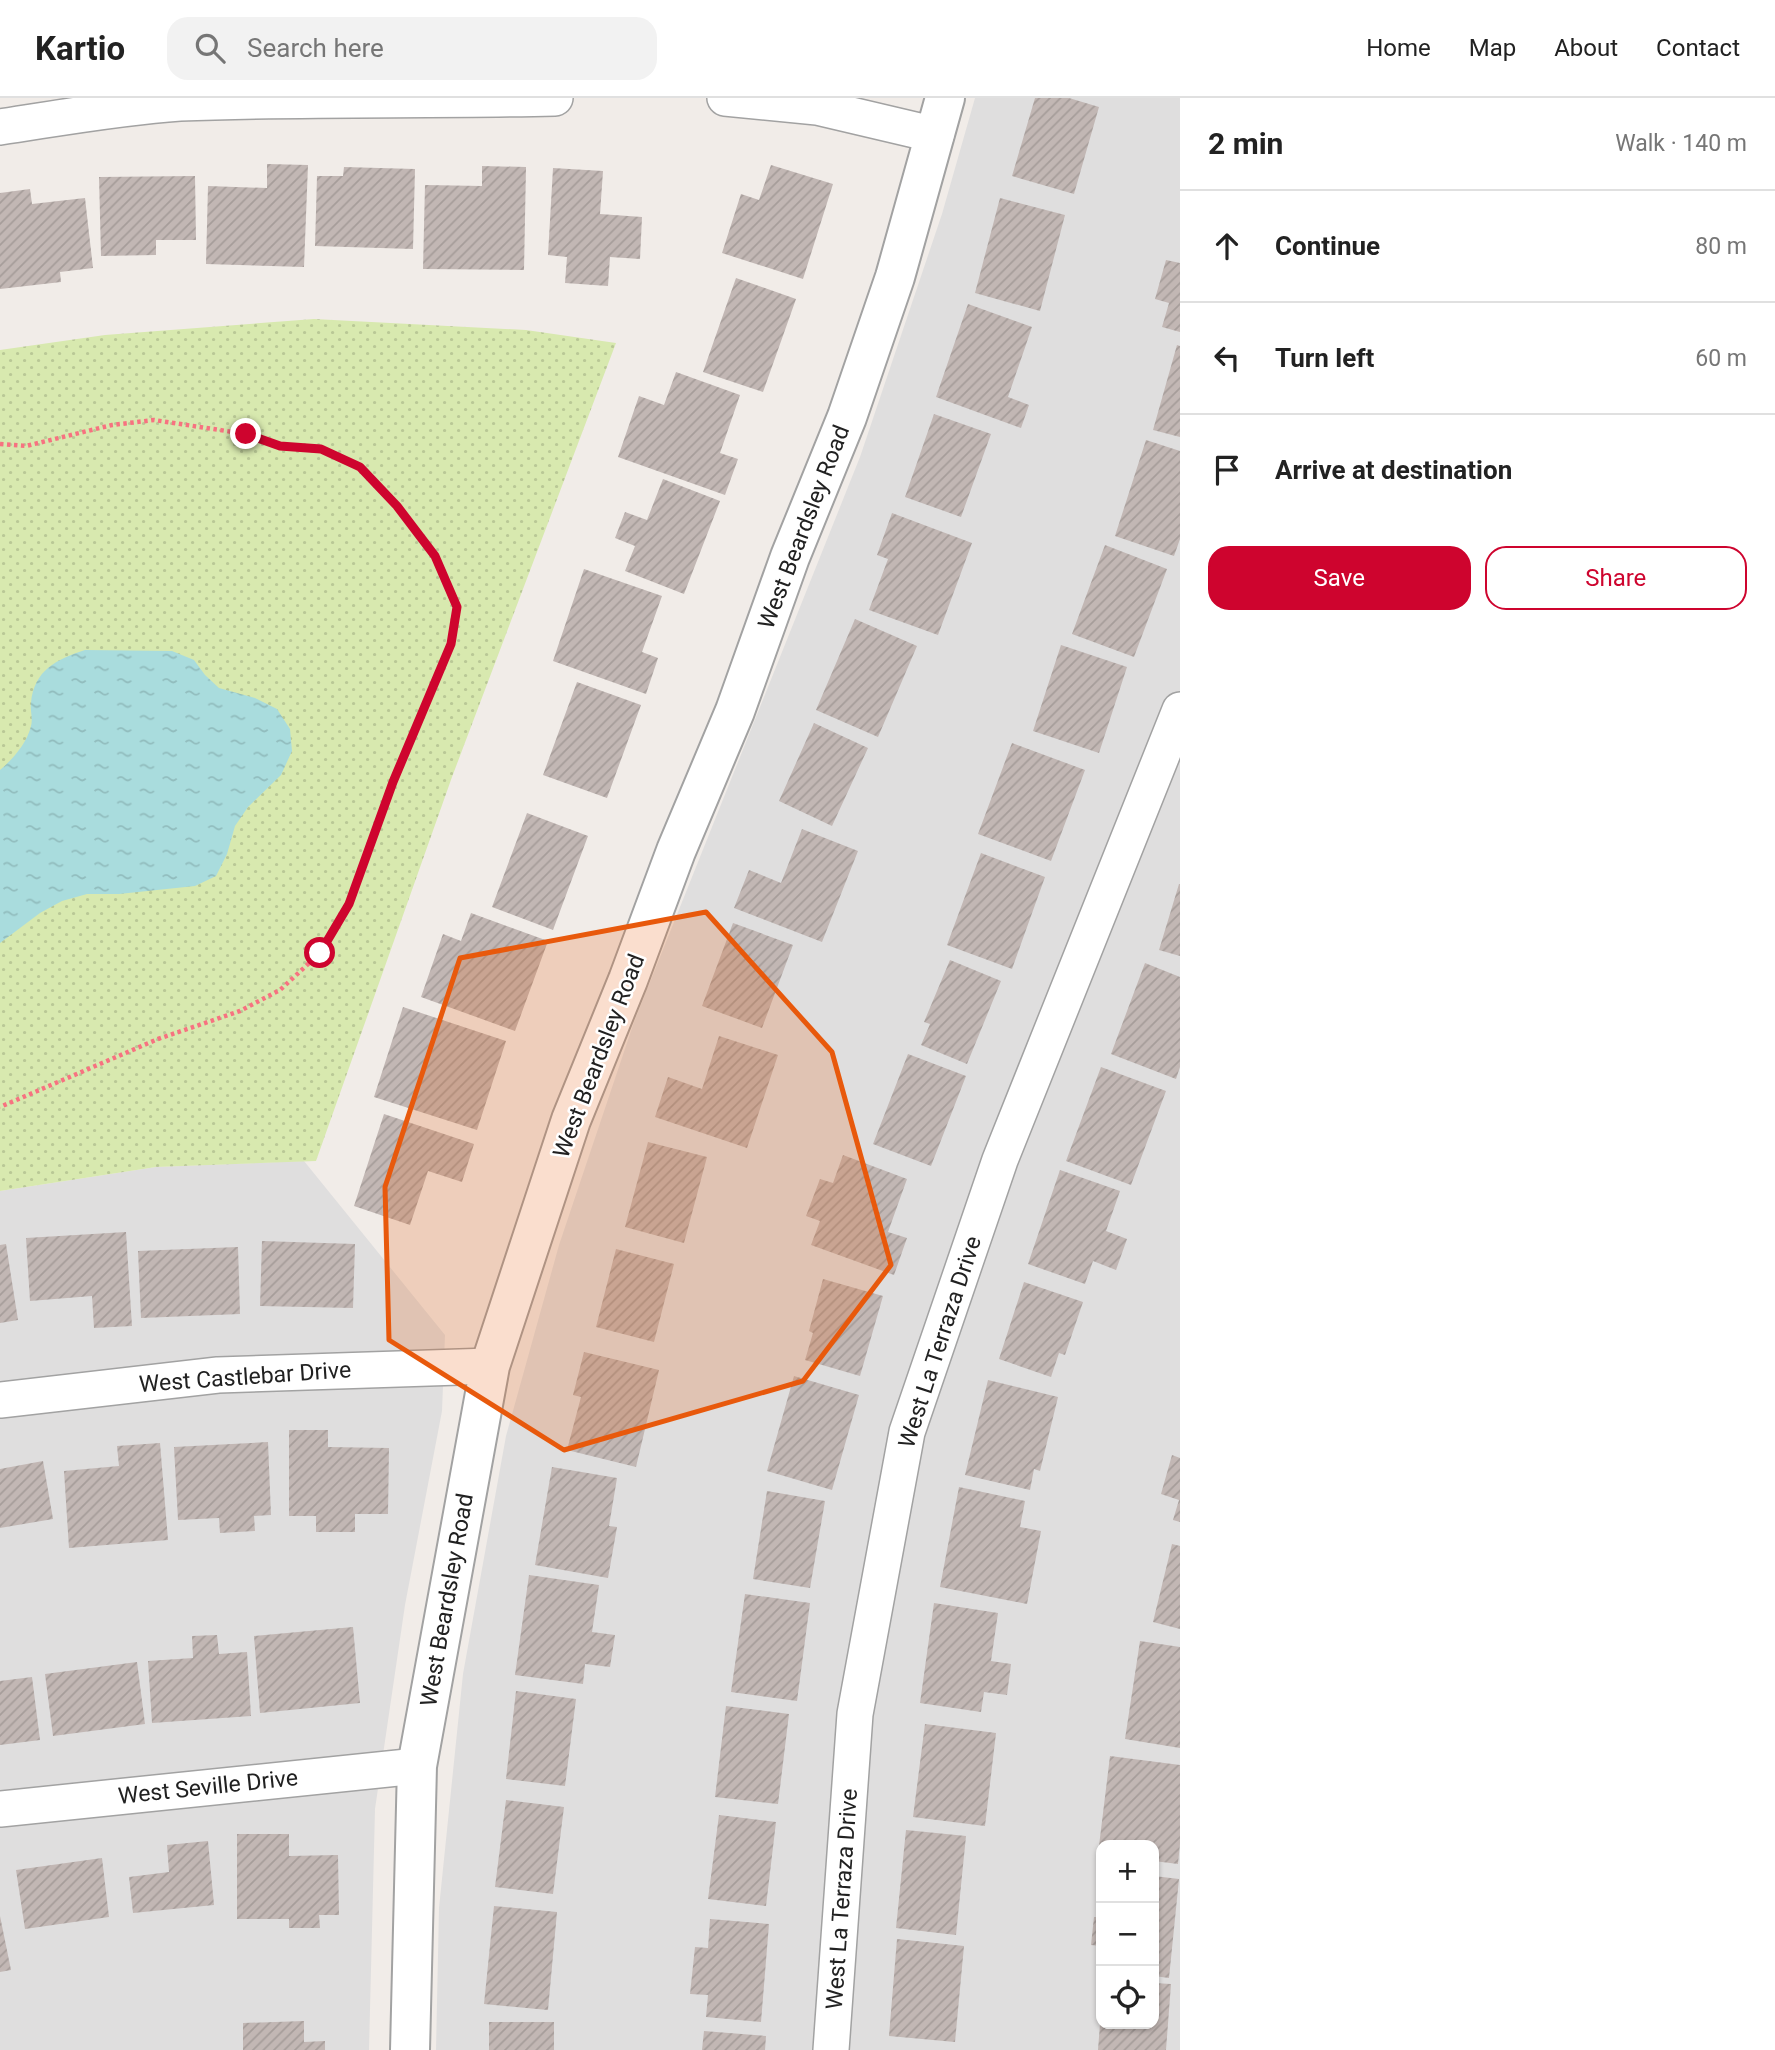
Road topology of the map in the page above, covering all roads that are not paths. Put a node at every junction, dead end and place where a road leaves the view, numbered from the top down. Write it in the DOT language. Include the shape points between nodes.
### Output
graph roads {
  1 [pos="555,98"];
  2 [pos="725,98"];
  3 [pos="945,98"];
  4 [pos="0,127"];
  5 [pos="936,135"];
  6 [pos="1180,710"];
  7 [pos="490,1366"];
  8 [pos="0,1400"];
  9 [pos="416,1766"];
  10 [pos="0,1809"];
  11 [pos="410,2050"];
  12 [pos="831,2050"];
  1 -- 4 [label="street" via="180,103"];
  2 -- 5 [label="street" via="817,107"];
  3 -- 5 [label="street, West Beardsley Road"];
  5 -- 7 [label="street, West Beardsley Road" via="895,277 847,417 571,1120"];
  6 -- 12 [label="street, West La Terraza Drive" via="1000,1160 907,1432 855,1714"];
  7 -- 8 [label="street, West Castlebar Drive" via="218,1374"];
  7 -- 9 [label="street, West Beardsley Road"];
  9 -- 10 [label="street, West Seville Drive"];
  9 -- 11 [label="street, West Beardsley Road"];
}
